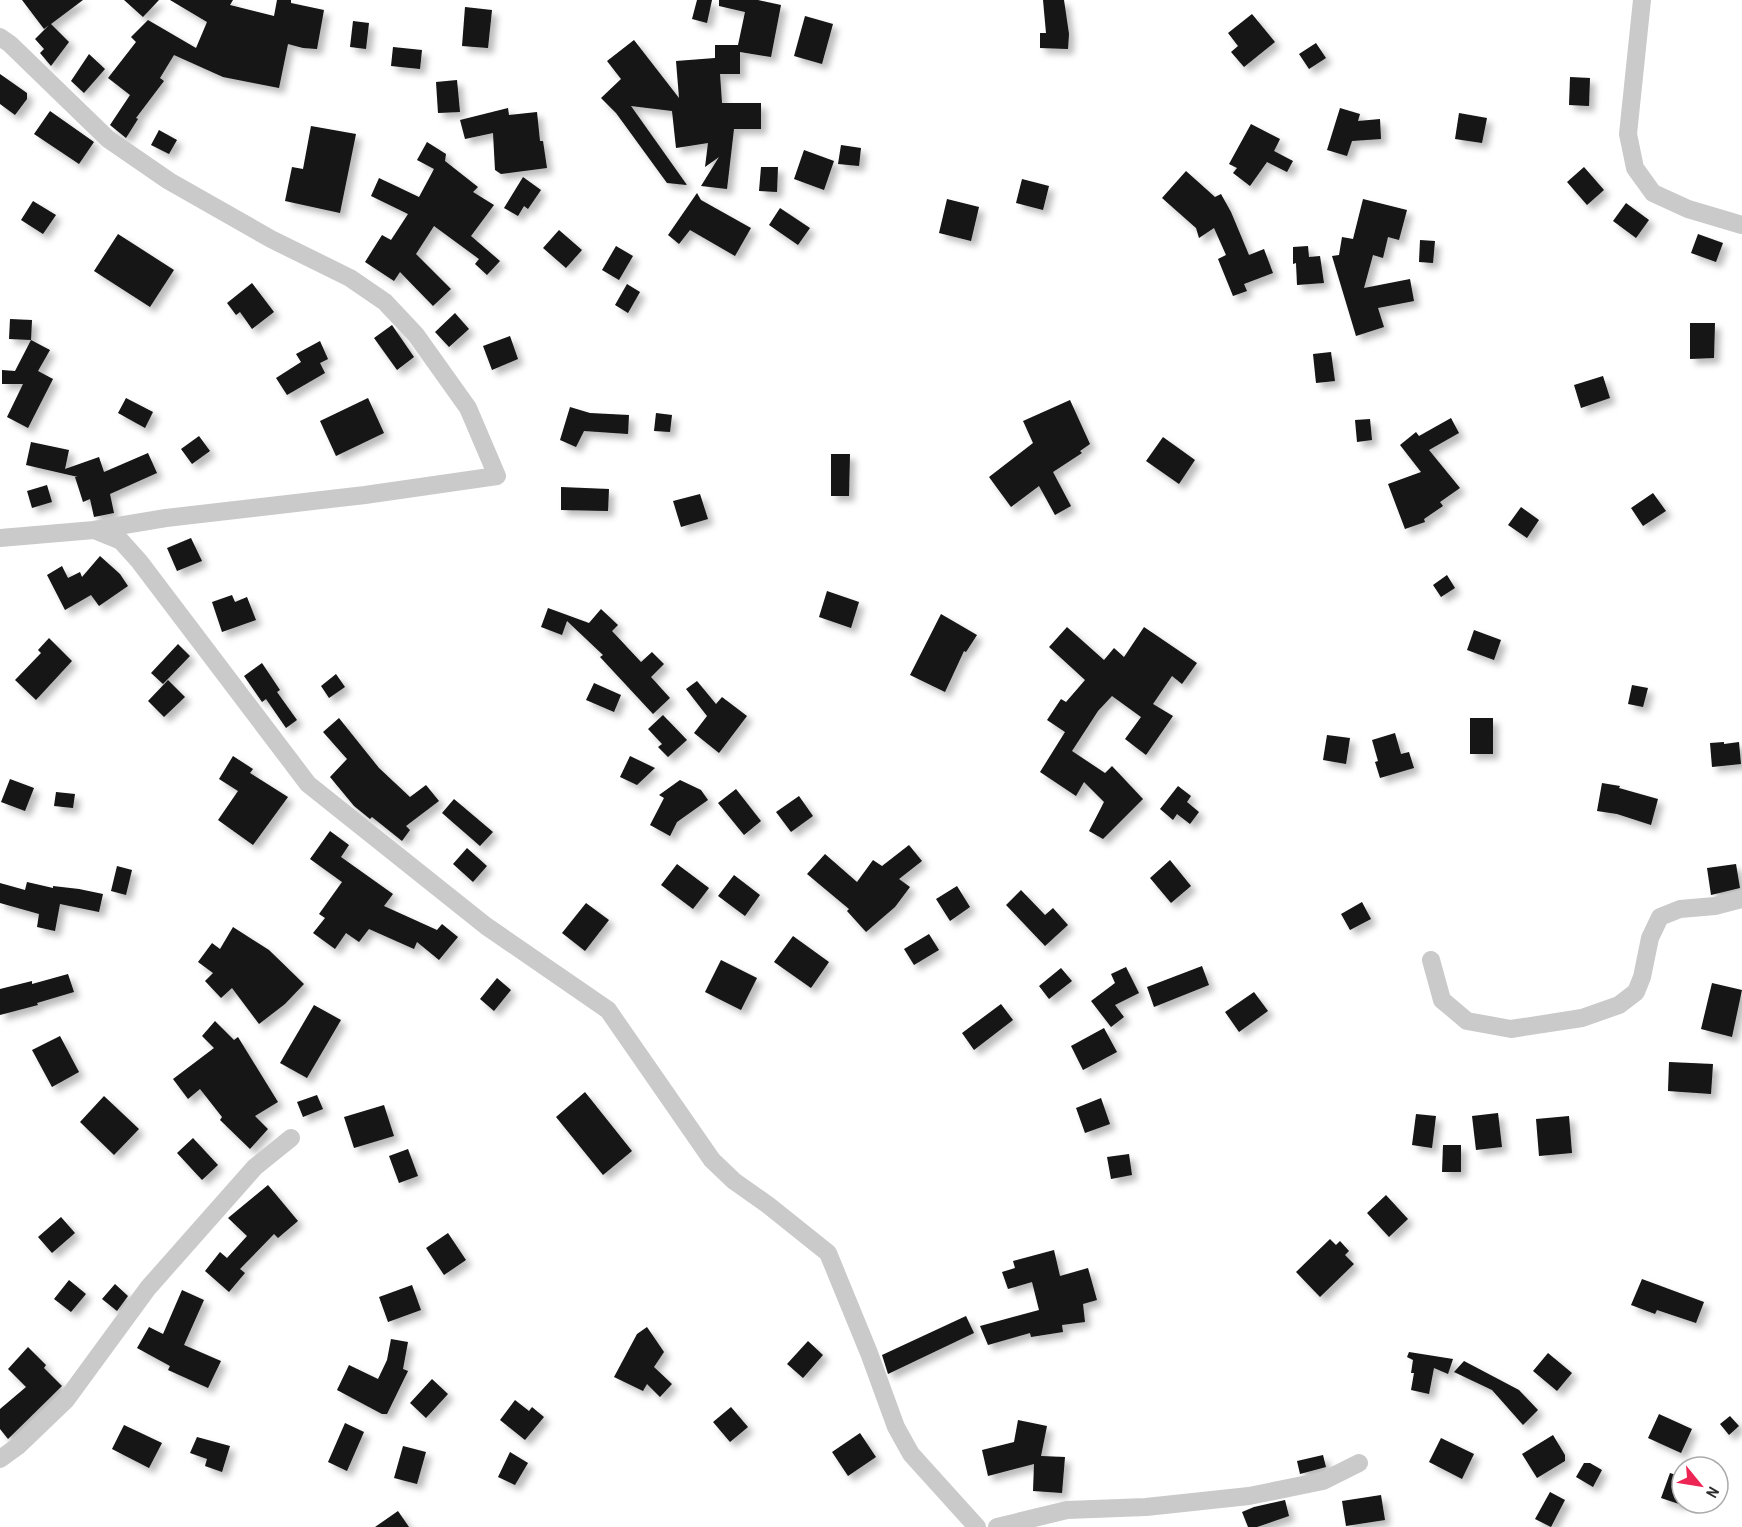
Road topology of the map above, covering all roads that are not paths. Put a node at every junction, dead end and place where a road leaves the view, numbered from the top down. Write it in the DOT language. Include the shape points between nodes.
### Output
graph roads {
  1 [pos="1642,0"];
  2 [pos="0,37"];
  3 [pos="1742,225"];
  4 [pos="94,530"];
  5 [pos="0,538"];
  6 [pos="1742,899"];
  7 [pos="1431,960"];
  8 [pos="291,1138"];
  9 [pos="0,1459"];
  10 [pos="1359,1463"];
  11 [pos="977,1527"];
  12 [pos="997,1527"];
  1 -- 3 [label="street" via="1628,134 1635,168 1653,193 1688,209"];
  2 -- 4 [label="street" via="108,139 169,181 350,278 385,302 416,335 468,408 497,476"];
  4 -- 5 [label="street"];
  4 -- 11 [label="street" via="121,541 139,561 309,783 486,926 608,1010 712,1160 828,1253 896,1427 911,1454"];
  6 -- 7 [label="street" via="1680,909 1660,917 1650,938 1636,992 1619,1005 1582,1018 1511,1029 1467,1021 1442,999"];
  8 -- 9 [label="street" via="255,1167 148,1288 66,1400"];
  10 -- 12 [label="street" via="1323,1481 1249,1496 1146,1507 1067,1510"];
}
